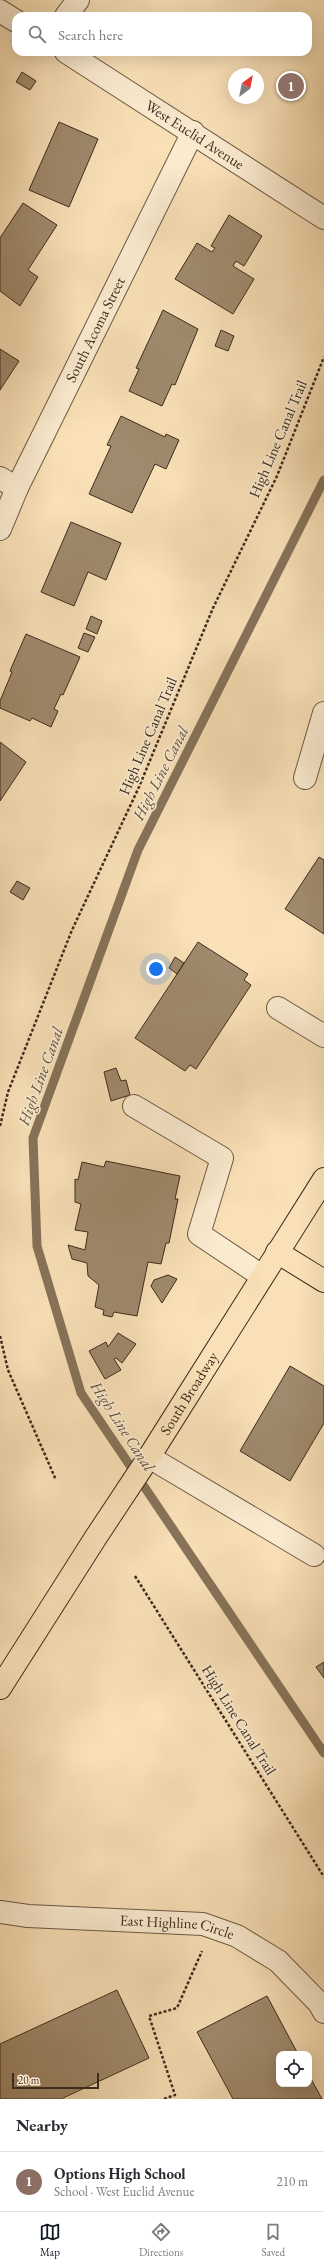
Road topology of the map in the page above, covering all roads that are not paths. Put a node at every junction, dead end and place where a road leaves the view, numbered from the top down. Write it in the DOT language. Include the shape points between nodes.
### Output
graph roads {
  1 [pos="78,0"];
  2 [pos="0,10"];
  3 [pos="69,12"];
  4 [pos="12,18"];
  5 [pos="72,56"];
  6 [pos="193,132"];
  7 [pos="324,218"];
  8 [pos="8,483"];
  9 [pos="0,529"];
  10 [pos="324,713"];
  11 [pos="305,778"];
  12 [pos="278,1008"];
  13 [pos="324,1036"];
  14 [pos="134,1106"];
  15 [pos="324,1179"];
  16 [pos="277,1252"];
  17 [pos="262,1276"];
  18 [pos="324,1281"];
  19 [pos="149,1457"];
  20 [pos="314,1556"];
  21 [pos="0,1688"];
  22 [pos="0,1912"];
  23 [pos="324,2012"];
  1 -- 3 [label="street"];
  2 -- 4 [label="street"];
  5 -- 6 [label="street, West Euclid Avenue"];
  6 -- 7 [label="street, West Euclid Avenue"];
  6 -- 8 [label="street, South Acoma Street"];
  8 -- 9 [label="street, South Acoma Street"];
  10 -- 11 [label="street"];
  12 -- 13 [label="street"];
  14 -- 17 [label="street" via="222,1158 199,1234"];
  15 -- 16 [label="main road, South Broadway"];
  16 -- 17 [label="main road, South Broadway"];
  16 -- 18 [label="main road"];
  17 -- 19 [label="main road, South Broadway"];
  19 -- 20 [label="street"];
  19 -- 21 [label="main road, South Broadway"];
  22 -- 23 [label="street, East Highline Circle" via="28,1916 203,1924 237,1936 278,1961 319,2003"];
}
